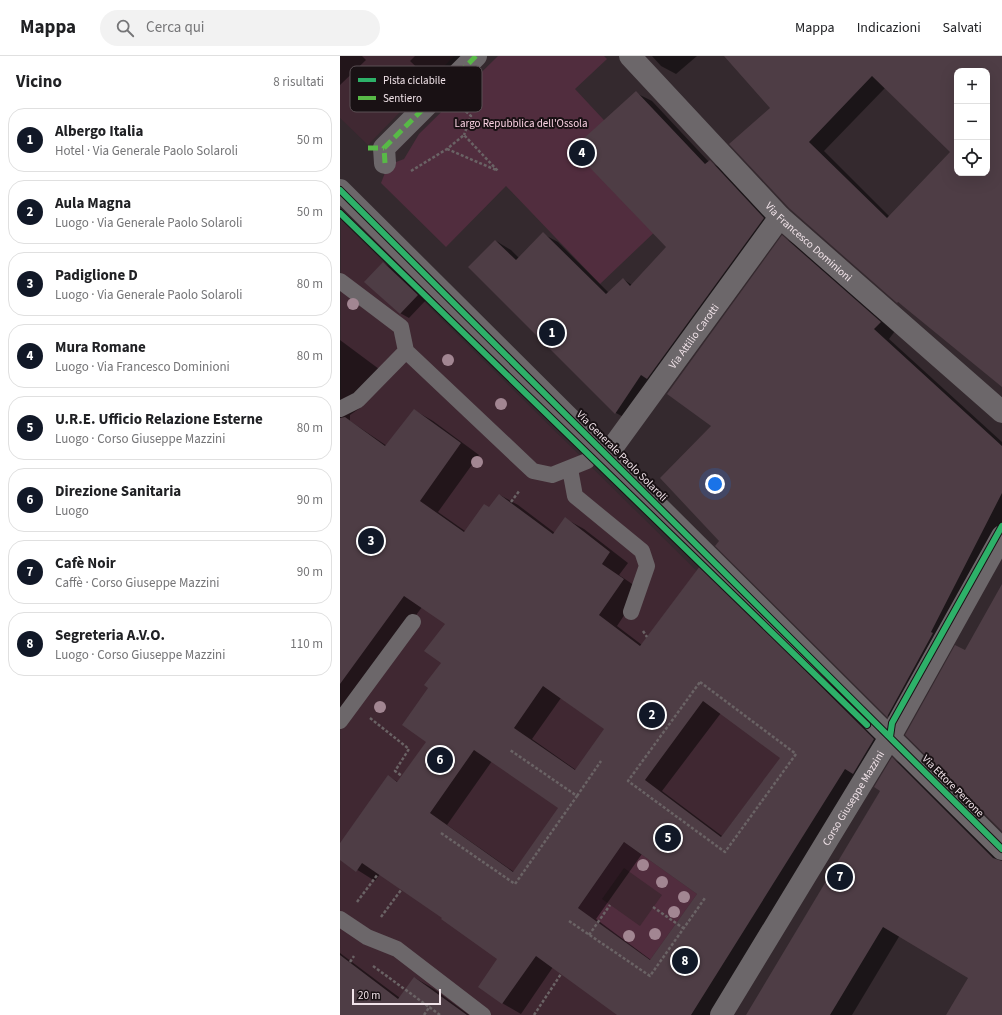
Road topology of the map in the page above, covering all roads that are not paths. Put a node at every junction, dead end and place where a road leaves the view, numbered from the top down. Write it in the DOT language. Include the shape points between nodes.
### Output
graph roads {
  1 [pos="476,56"];
  2 [pos="630,56"];
  3 [pos="466,66"];
  4 [pos="420,112"];
  5 [pos="379,153"];
  6 [pos="341,191"];
  7 [pos="780,217"];
  8 [pos="340,281"];
  9 [pos="406,351"];
  10 [pos="340,409"];
  11 [pos="1002,412"];
  12 [pos="597,458"];
  13 [pos="570,469"];
  14 [pos="1002,536"];
  15 [pos="631,612"];
  16 [pos="413,622"];
  17 [pos="340,721"];
  18 [pos="890,737"];
  19 [pos="1002,849"];
  20 [pos="340,918"];
  21 [pos="483,1015"];
  22 [pos="721,1015"];
  1 -- 3 [label="street"];
  2 -- 7 [label="street, Via Francesco Dominioni"];
  4 -- 5 [label="street"];
  6 -- 12 [label="street, Via Generale Paolo Solaroli"];
  7 -- 11 [label="street, Via Francesco Dominioni"];
  7 -- 12 [label="street, Via Attilio Carotti"];
  8 -- 9 [label="lane" via="401,327"];
  9 -- 10 [label="lane" via="358,400"];
  9 -- 13 [label="lane" via="533,471 552,475"];
  12 -- 13 [label="lane"];
  12 -- 18 [label="street, Via Generale Paolo Solaroli"];
  13 -- 15 [label="lane" via="575,496 642,551 647,566"];
  14 -- 18 [label="street, Corso Giuseppe Mazzini"];
  16 -- 17 [label="lane"];
  18 -- 19 [label="street, Via Ettore Perrone"];
  18 -- 22 [label="street, Corso Giuseppe Mazzini"];
  20 -- 21 [label="lane" via="367,937 397,949"];
}
